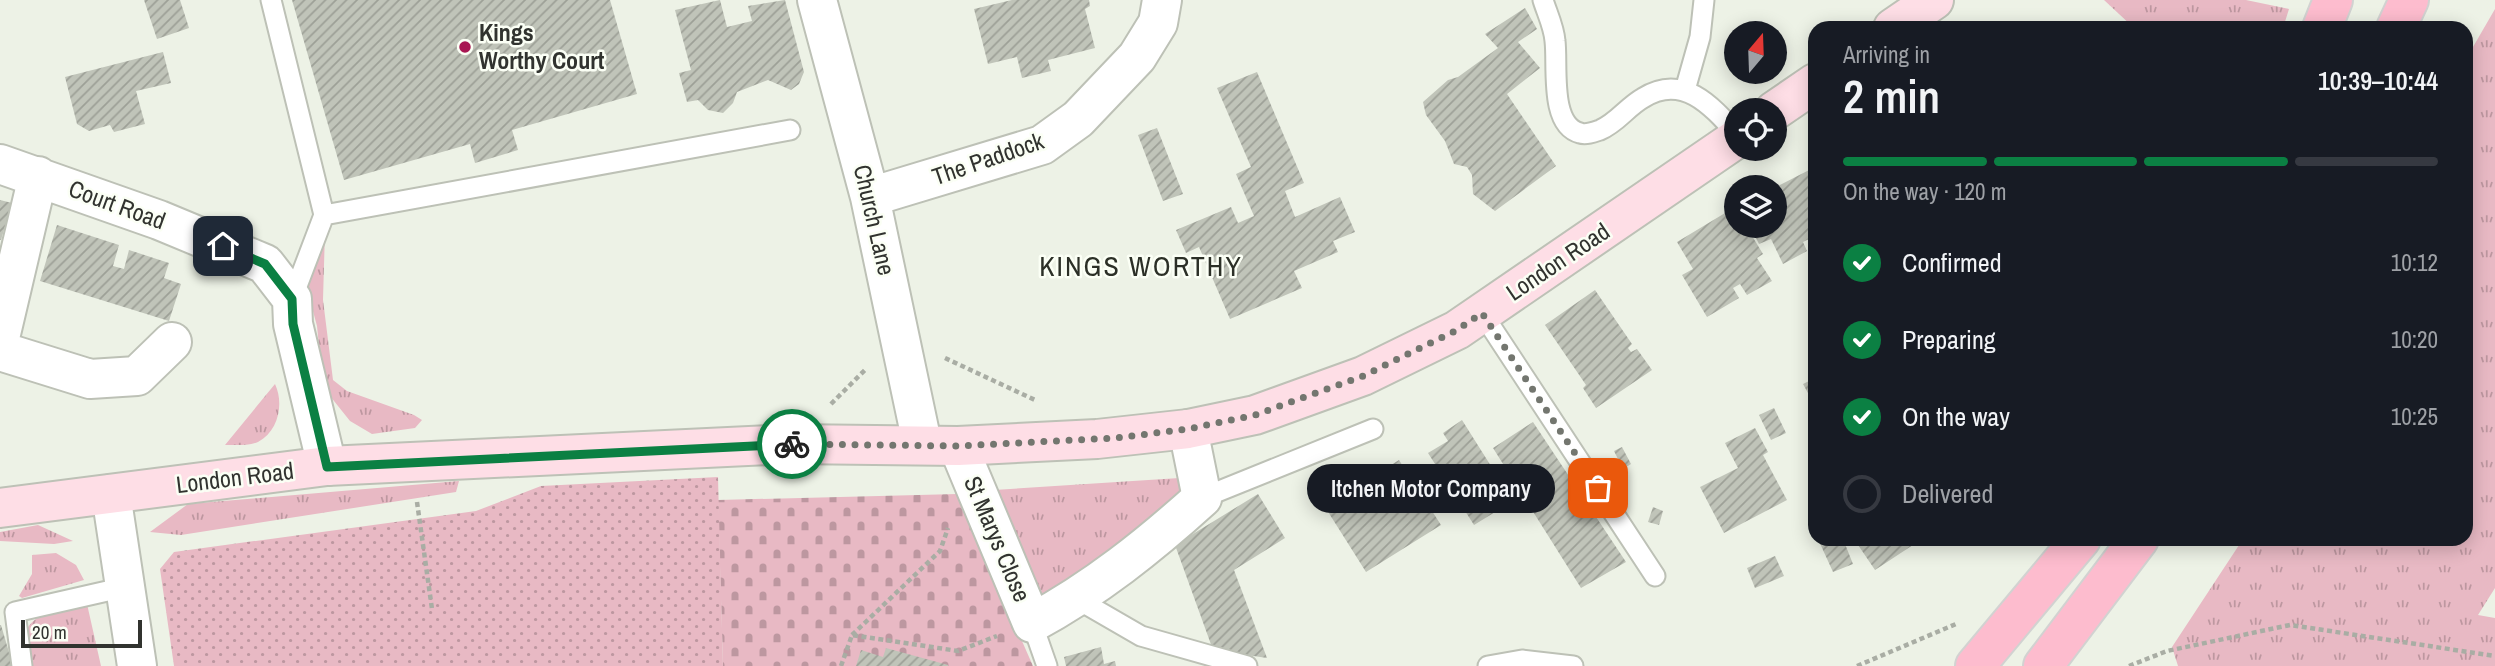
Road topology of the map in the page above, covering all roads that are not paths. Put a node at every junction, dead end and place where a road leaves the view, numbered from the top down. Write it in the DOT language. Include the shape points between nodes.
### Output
graph roads {
  1 [pos="271,0"];
  2 [pos="817,0"];
  3 [pos="1162,0"];
  4 [pos="1543,0"];
  5 [pos="1704,0"];
  6 [pos="2333,0"];
  7 [pos="2409,0"];
  8 [pos="2325,21"];
  9 [pos="2399,21"];
  10 [pos="1808,88"];
  11 [pos="1685,90"];
  12 [pos="1787,102"];
  13 [pos="1724,119"];
  14 [pos="790,130"];
  15 [pos="1724,146"];
  16 [pos="0,164"];
  17 [pos="38,176"];
  18 [pos="870,197"];
  19 [pos="324,215"];
  20 [pos="292,299"];
  21 [pos="1482,313"];
  22 [pos="0,338"];
  23 [pos="172,342"];
  24 [pos="0,351"];
  25 [pos="1188,429"];
  26 [pos="1373,429"];
  27 [pos="940,444"];
  28 [pos="327,467"];
  29 [pos="111,494"];
  30 [pos="1202,498"];
  31 [pos="0,508"];
  32 [pos="2075,546"];
  33 [pos="2134,546"];
  34 [pos="1656,576"];
  35 [pos="125,587"];
  36 [pos="1077,599"];
  37 [pos="8,612"];
  38 [pos="1032,623"];
  39 [pos="22,666"];
  40 [pos="137,666"];
  41 [pos="1047,666"];
  42 [pos="1247,666"];
  43 [pos="1488,666"];
  44 [pos="1573,666"];
  45 [pos="1975,666"];
  46 [pos="2043,666"];
  1 -- 19 [label="lane"];
  2 -- 18 [label="street, Church Lane"];
  3 -- 18 [label="street, The Paddock" via="1158,23 1137,57 1078,119 1042,145"];
  4 -- 11 [label="lane" via="1555,39 1560,110 1568,127 1580,134 1592,133 1608,127 1643,97 1664,88"];
  5 -- 11 [label="lane" via="1700,37"];
  6 -- 8 [label="main road"];
  7 -- 9 [label="main road"];
  10 -- 12 [label="main road"];
  11 -- 13 [label="lane"];
  14 -- 19 [label="lane"];
  15 -- 21 [label="main road, London Road"];
  16 -- 17 [label="street, Court Road"];
  17 -- 20 [label="street, Court Road" via="265,264"];
  17 -- 22 [label="street"];
  18 -- 27 [label="street, Church Lane" via="899,336"];
  19 -- 20 [label="lane"];
  20 -- 28 [label="street" via="293,324"];
  21 -- 25 [label="main road, London Road" via="1363,376 1255,415"];
  21 -- 34 [label="lane"];
  23 -- 24 [label="street" via="138,376 90,379"];
  25 -- 27 [label="main road, London Road" via="1115,438"];
  25 -- 30 [label="street"];
  26 -- 30 [label="lane"];
  27 -- 28 [label="main road, London Road" via="791,444"];
  27 -- 38 [label="street, St Marys Close"];
  28 -- 29 [label="main road, London Road"];
  29 -- 31 [label="main road, London Road"];
  29 -- 35 [label="street"];
  30 -- 36 [label="street, St Marys Close"];
  32 -- 45 [label="main road"];
  33 -- 46 [label="main road"];
  35 -- 37 [label="lane"];
  35 -- 40 [label="street"];
  36 -- 38 [label="street, St Marys Close"];
  36 -- 42 [label="lane" via="1141,636"];
  37 -- 39 [label="lane"];
  38 -- 41 [label="lane"];
  43 -- 44 [label="lane" via="1522,660"];
}
